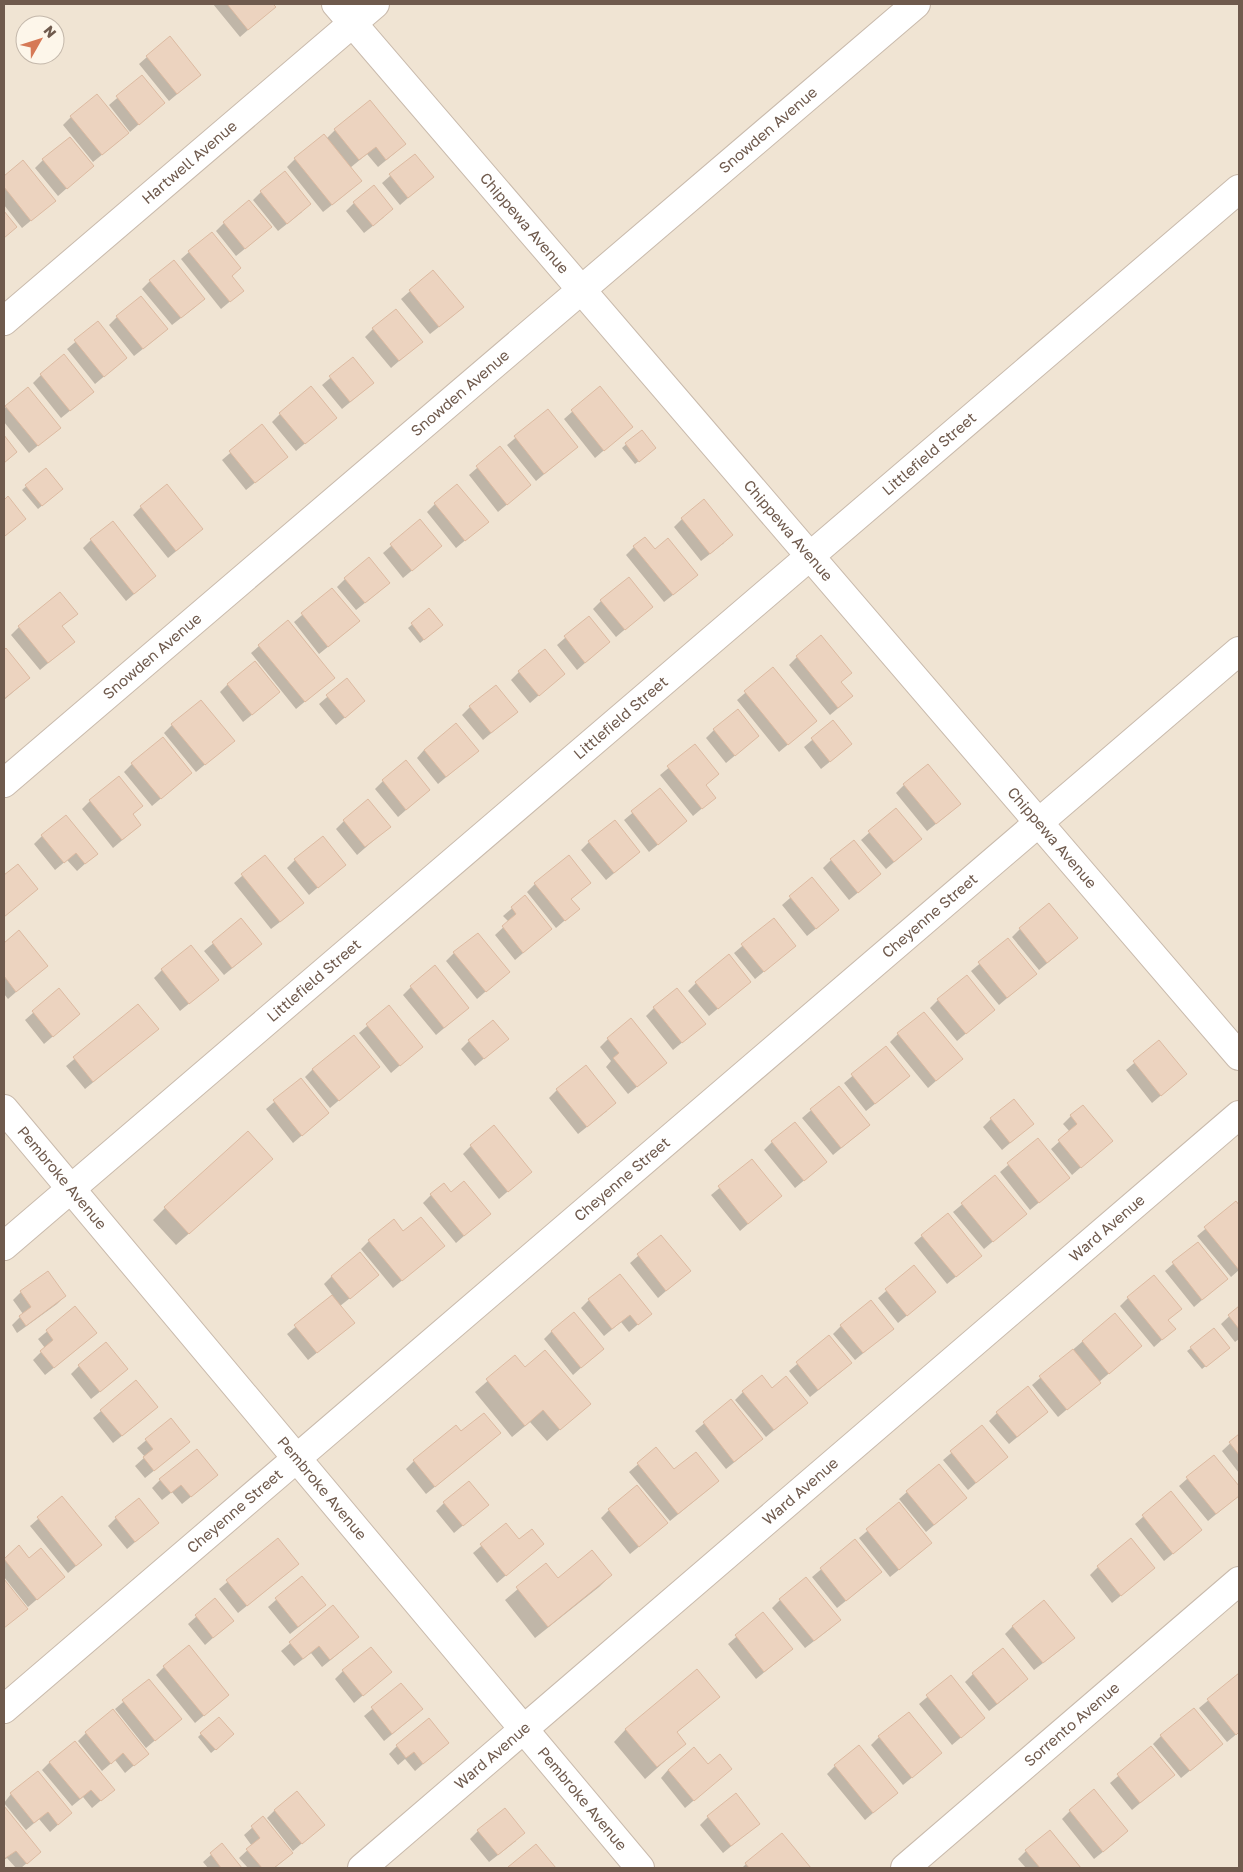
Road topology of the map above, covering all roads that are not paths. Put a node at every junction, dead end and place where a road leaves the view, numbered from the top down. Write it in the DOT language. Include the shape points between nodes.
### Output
graph roads {
  1 [pos="374,4"];
  2 [pos="916,4"];
  3 [pos="344,13"];
  4 [pos="1239,189"];
  5 [pos="581,289"];
  6 [pos="4,321"];
  7 [pos="810,556"];
  8 [pos="1239,651"];
  9 [pos="4,783"];
  10 [pos="1039,822"];
  11 [pos="1239,1056"];
  12 [pos="4,1109"];
  13 [pos="1239,1114"];
  14 [pos="70,1189"];
  15 [pos="4,1246"];
  16 [pos="296,1459"];
  17 [pos="1239,1581"];
  18 [pos="4,1709"];
  19 [pos="523,1730"];
  20 [pos="362,1868"];
  21 [pos="640,1868"];
  22 [pos="905,1868"];
  1 -- 3 [label="street, Hartwell Avenue"];
  2 -- 5 [label="street, Snowden Avenue"];
  3 -- 5 [label="street, Chippewa Avenue"];
  3 -- 6 [label="street, Hartwell Avenue"];
  4 -- 7 [label="street, Littlefield Street"];
  5 -- 7 [label="street, Chippewa Avenue"];
  5 -- 9 [label="street, Snowden Avenue"];
  7 -- 10 [label="street, Chippewa Avenue"];
  7 -- 14 [label="street, Littlefield Street"];
  8 -- 10 [label="street, Cheyenne Street"];
  10 -- 11 [label="street, Chippewa Avenue"];
  10 -- 16 [label="street, Cheyenne Street"];
  12 -- 14 [label="street, Pembroke Avenue"];
  13 -- 19 [label="street, Ward Avenue"];
  14 -- 15 [label="street, Littlefield Street"];
  14 -- 16 [label="street, Pembroke Avenue"];
  16 -- 18 [label="street, Cheyenne Street"];
  16 -- 19 [label="street, Pembroke Avenue"];
  17 -- 22 [label="street, Sorrento Avenue"];
  19 -- 20 [label="street, Ward Avenue"];
  19 -- 21 [label="street, Pembroke Avenue"];
}
